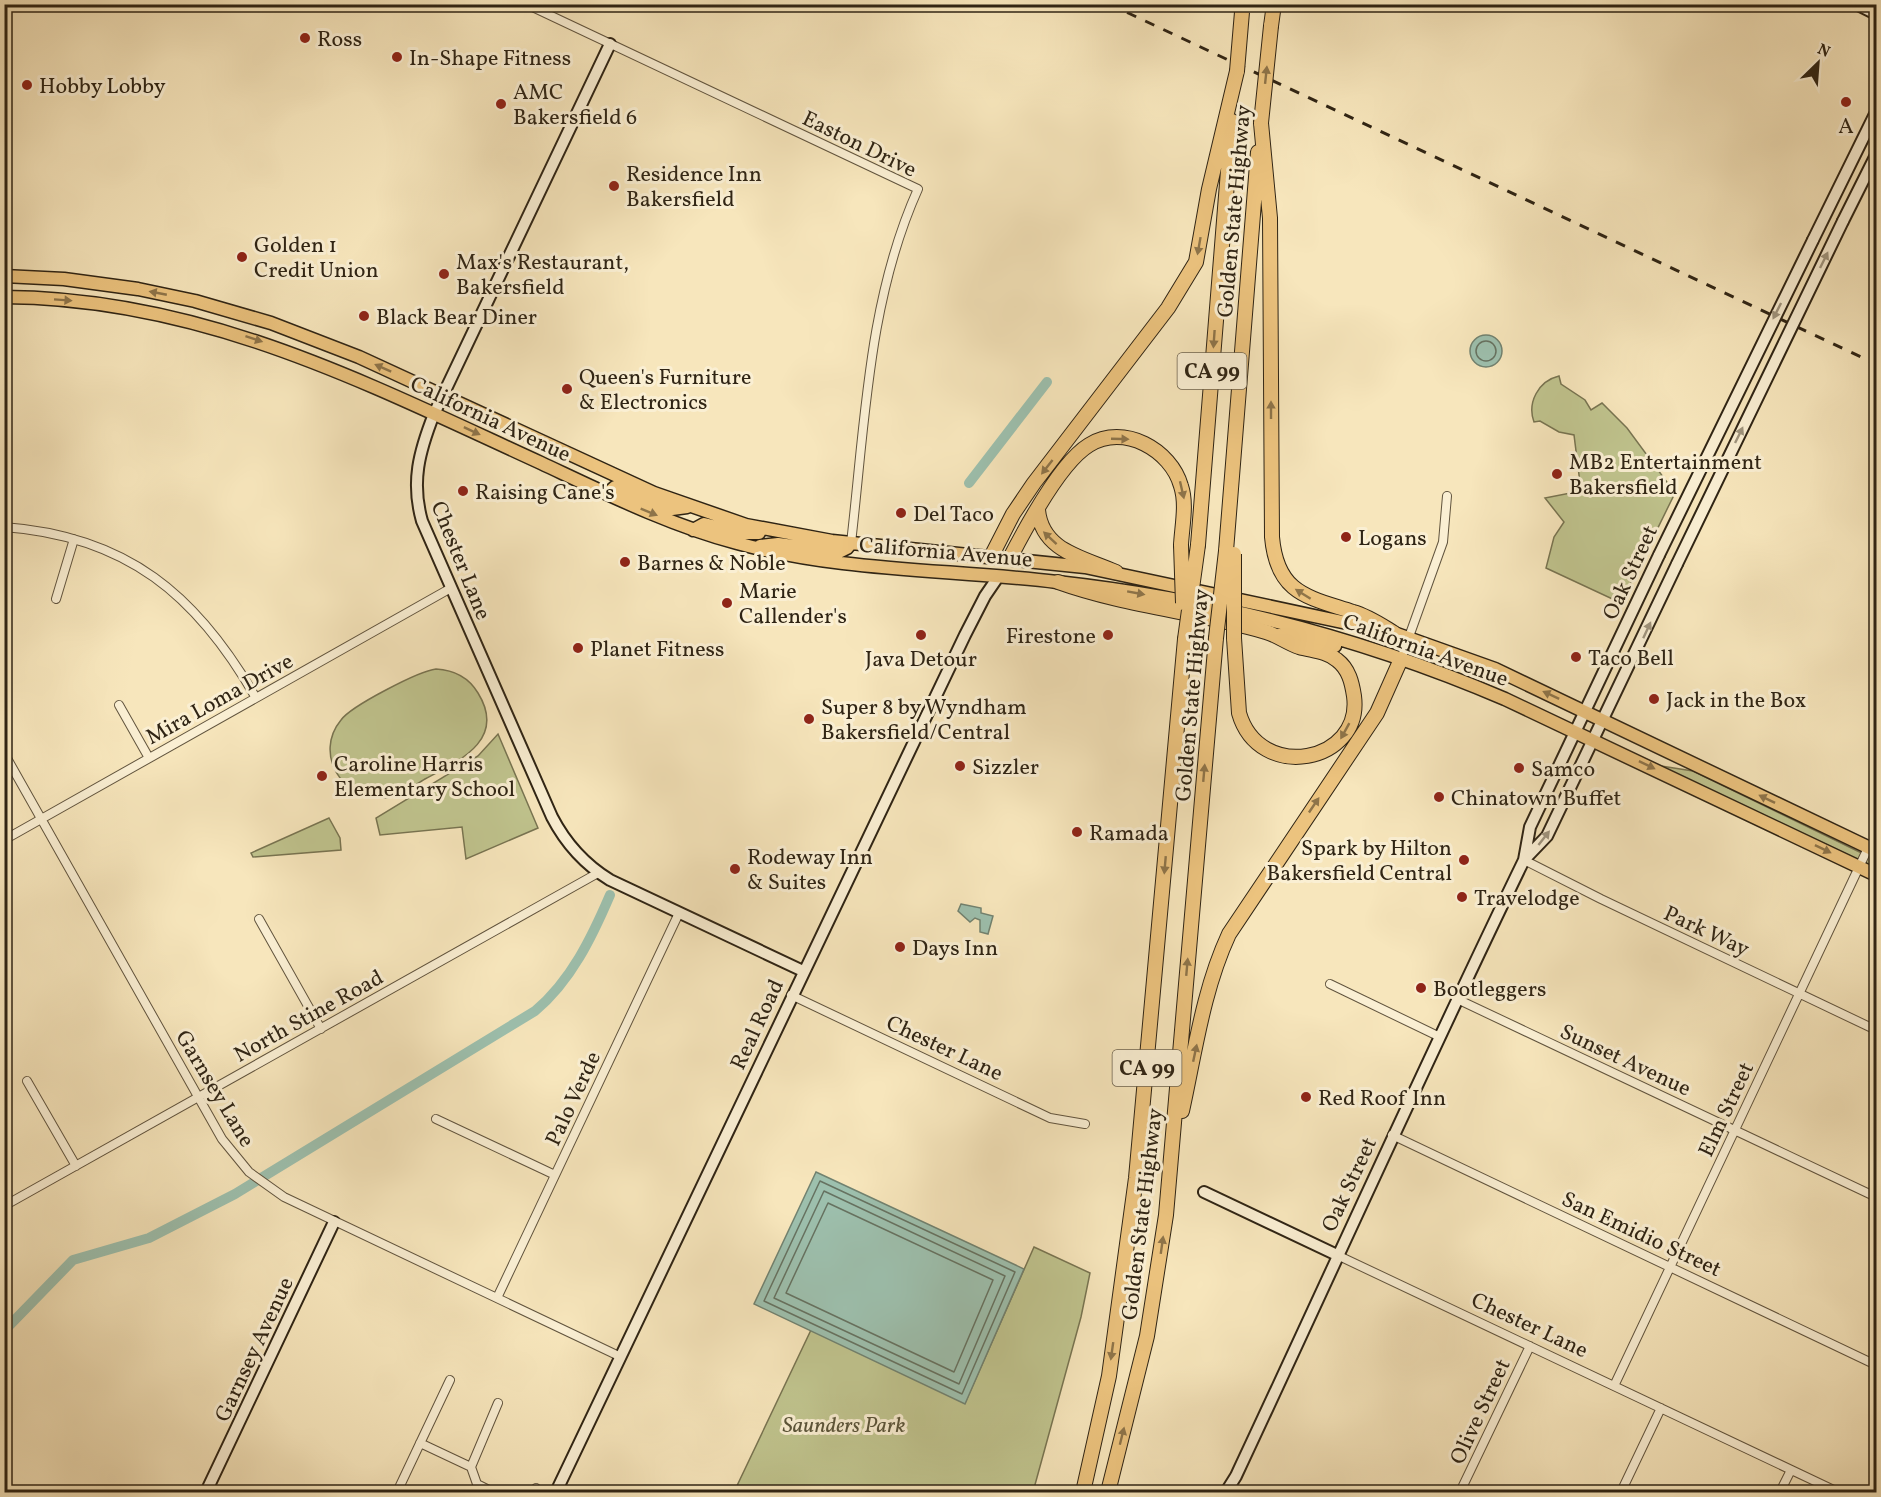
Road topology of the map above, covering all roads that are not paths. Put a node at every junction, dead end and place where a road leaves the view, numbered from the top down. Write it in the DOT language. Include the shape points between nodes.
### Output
graph roads {
  1 [pos="526,4"];
  2 [pos="1274,4"];
  3 [pos="1856,4"];
  4 [pos="1242,8"];
  5 [pos="1876,14"];
  6 [pos="610,44"];
  7 [pos="1237,71"];
  8 [pos="1876,112"];
  9 [pos="1261,123"];
  10 [pos="1876,155"];
  11 [pos="4,276"];
  12 [pos="4,297"];
  13 [pos="195,301"];
  14 [pos="169,316"];
  15 [pos="443,396"];
  16 [pos="434,414"];
  17 [pos="607,494"];
  18 [pos="1447,496"];
  19 [pos="688,506"];
  20 [pos="1038,510"];
  21 [pos="4,527"];
  22 [pos="693,530"];
  23 [pos="766,530"];
  24 [pos="74,539"];
  25 [pos="851,543"];
  26 [pos="753,548"];
  27 [pos="1230,553"];
  28 [pos="992,557"];
  29 [pos="1010,558"];
  30 [pos="1116,572"];
  31 [pos="998,577"];
  32 [pos="1058,582"];
  33 [pos="451,588"];
  34 [pos="56,599"];
  35 [pos="1268,632"];
  36 [pos="1400,635"];
  37 [pos="1185,639"];
  38 [pos="1366,648"];
  39 [pos="1401,659"];
  40 [pos="256,698"];
  41 [pos="118,705"];
  42 [pos="1584,711"];
  43 [pos="1604,720"];
  44 [pos="1575,731"];
  45 [pos="1594,741"];
  46 [pos="4,753"];
  47 [pos="149,758"];
  48 [pos="41,819"];
  49 [pos="4,840"];
  50 [pos="1872,849"];
  51 [pos="1524,860"];
  52 [pos="1859,867"];
  53 [pos="598,873"];
  54 [pos="1876,875"];
  55 [pos="680,913"];
  56 [pos="259,920"];
  57 [pos="803,971"];
  58 [pos="1330,984"];
  59 [pos="1800,993"];
  60 [pos="791,995"];
  61 [pos="1457,999"];
  62 [pos="321,1029"];
  63 [pos="1876,1030"];
  64 [pos="1440,1036"];
  65 [pos="27,1081"];
  66 [pos="198,1098"];
  67 [pos="436,1119"];
  68 [pos="1085,1124"];
  69 [pos="1735,1130"];
  70 [pos="1392,1135"];
  71 [pos="75,1166"];
  72 [pos="1170,1172"];
  73 [pos="555,1175"];
  74 [pos="1204,1192"];
  75 [pos="1876,1197"];
  76 [pos="4,1206"];
  77 [pos="334,1222"];
  78 [pos="1337,1255"];
  79 [pos="1670,1267"];
  80 [pos="497,1299"];
  81 [pos="1530,1346"];
  82 [pos="621,1357"];
  83 [pos="1876,1365"];
  84 [pos="450,1380"];
  85 [pos="1614,1386"];
  86 [pos="498,1403"];
  87 [pos="1661,1408"];
  88 [pos="420,1443"];
  89 [pos="471,1467"];
  90 [pos="1791,1470"];
  91 [pos="206,1492"];
  92 [pos="397,1492"];
  93 [pos="493,1492"];
  94 [pos="556,1492"];
  95 [pos="1083,1492"];
  96 [pos="1108,1492"];
  97 [pos="1226,1492"];
  98 [pos="1460,1492"];
  99 [pos="1621,1492"];
  100 [pos="1780,1492"];
  101 [pos="1838,1492"];
  1 -- 6 [label="street, Easton Drive"];
  9 -- 2 [label="highway, Golden State Highway / CA 99, one-way, bridge"];
  3 -- 5 [label="street"];
  4 -- 7 [label="highway, Golden State Highway / CA 99, bridge"];
  6 -- 15 [label="street, Chester Lane"];
  6 -- 25 [label="street, Easton Drive" via="918,189 899,235 881,300"];
  7 -- 28 [label="highway, one-way" via="1196,262 1147,336 1034,483"];
  7 -- 37 [label="highway, Golden State Highway / CA 99, one-way, bridge" via="1198,545"];
  8 -- 42 [label="street, Oak Street, one-way, bridge" via="1741,382"];
  9 -- 27 [label="highway, Golden State Highway / CA 99" via="1251,209"];
  36 -- 9 [label="highway, one-way" via="1368,617 1304,596 1283,577 1276,563 1272,537 1270,218"];
  43 -- 10 [label="street, Oak Street, one-way, bridge"];
  13 -- 11 [label="main road, California Avenue, one-way" via="88,282"];
  12 -- 14 [label="main road, California Avenue, one-way" via="72,301"];
  13 -- 14 [label="main road" via="183,314"];
  15 -- 13 [label="main road, California Avenue, one-way" via="300,333"];
  14 -- 16 [label="main road, California Avenue, one-way" via="291,352"];
  15 -- 16 [label="street, Chester Lane"];
  15 -- 19 [label="main road, California Avenue"];
  16 -- 17 [label="main road, California Avenue, one-way"];
  16 -- 33 [label="street, Chester Lane" via="419,455 415,490 422,522"];
  17 -- 19 [label="main road" via="615,487 672,509"];
  17 -- 22 [label="main road, California Avenue, one-way"];
  18 -- 36 [label="street" via="1443,542"];
  19 -- 23 [label="main road, California Avenue"];
  20 -- 29 [label="highway"];
  30 -- 20 [label="highway, one-way" via="1051,542 1039,525"];
  20 -- 37 [label="highway, one-way, bridge" via="1064,471 1089,445 1114,438 1138,441 1160,453 1178,476 1184,500 1181,546"];
  21 -- 24 [label="street"];
  22 -- 23 [label="main road" via="704,524 753,534"];
  22 -- 26 [label="main road, California Avenue"];
  23 -- 25 [label="main road, California Avenue"];
  24 -- 34 [label="street"];
  24 -- 40 [label="street" via="136,565 172,591 221,641"];
  25 -- 26 [label="main road" via="839,552 778,544"];
  25 -- 28 [label="main road, California Avenue"];
  26 -- 31 [label="main road, California Avenue" via="843,564"];
  35 -- 27 [label="highway, one-way, bridge" via="1293,645 1332,656 1349,675 1355,702 1352,716 1343,736 1323,752 1300,758 1278,755 1249,735 1239,713"];
  72 -- 27 [label="highway, Golden State Highway / CA 99, one-way, bridge" via="1216,638"];
  28 -- 29 [label="main road, California Avenue"];
  28 -- 31 [label="main road"];
  29 -- 30 [label="main road, California Avenue"];
  29 -- 31 [label="main road"];
  30 -- 36 [label="main road, California Avenue"];
  31 -- 32 [label="main road, California Avenue"];
  31 -- 57 [label="street, Real Road" via="965,635"];
  32 -- 35 [label="highway" via="1126,602"];
  32 -- 38 [label="main road, California Avenue, one-way" via="1189,602"];
  33 -- 40 [label="street, Mira Loma Drive"];
  33 -- 53 [label="street, Chester Lane" via="552,817 571,848"];
  35 -- 38 [label="main road" via="1341,648"];
  36 -- 39 [label="street"];
  42 -- 36 [label="main road, California Avenue, one-way" via="1495,669"];
  37 -- 95 [label="highway, Golden State Highway / CA 99, one-way" via="1136,1178 1109,1376"];
  38 -- 39 [label="main road, California Avenue"];
  39 -- 44 [label="main road, California Avenue" via="1473,685"];
  72 -- 39 [label="highway, one-way" via="1206,997 1220,953 1239,916 1377,713"];
  40 -- 47 [label="street, Mira Loma Drive"];
  41 -- 47 [label="street"];
  42 -- 43 [label="main road, California Avenue"];
  42 -- 44 [label="street, Oak Street"];
  43 -- 45 [label="street, Oak Street"];
  50 -- 43 [label="main road, California Avenue, one-way"];
  44 -- 45 [label="main road, California Avenue"];
  44 -- 51 [label="street, Oak Street" via="1530,827"];
  51 -- 45 [label="street, Oak Street, one-way" via="1546,836"];
  45 -- 52 [label="main road, California Avenue, one-way"];
  46 -- 48 [label="street, Garnsey Lane"];
  47 -- 48 [label="street, Mira Loma Drive"];
  48 -- 49 [label="street, Mira Loma Drive"];
  48 -- 66 [label="street, Garnsey Lane"];
  50 -- 52 [label="street, Elm Street"];
  51 -- 59 [label="street, Park Way"];
  51 -- 61 [label="street, Oak Street"];
  52 -- 54 [label="main road, California Avenue"];
  52 -- 59 [label="street, Elm Street"];
  53 -- 55 [label="street, Chester Lane"];
  53 -- 62 [label="street, North Stine Road"];
  55 -- 57 [label="street, Chester Lane"];
  55 -- 73 [label="street, Palo Verde"];
  56 -- 62 [label="street"];
  57 -- 60 [label="street, Real Road"];
  58 -- 64 [label="street"];
  59 -- 63 [label="street, Park Way"];
  59 -- 69 [label="street, Elm Street"];
  60 -- 68 [label="street, Chester Lane" via="1050,1118"];
  60 -- 82 [label="street, Real Road"];
  61 -- 64 [label="street, Oak Street"];
  61 -- 69 [label="street, Sunset Avenue"];
  62 -- 66 [label="street, North Stine Road"];
  64 -- 70 [label="street, Oak Street"];
  65 -- 71 [label="street"];
  66 -- 71 [label="street, North Stine Road"];
  66 -- 77 [label="street, Garnsey Lane" via="222,1139 249,1172 265,1186"];
  67 -- 73 [label="street"];
  69 -- 75 [label="street, Sunset Avenue"];
  69 -- 79 [label="street, Elm Street"];
  70 -- 78 [label="street, Oak Street"];
  70 -- 79 [label="street, San Emidio Street"];
  71 -- 76 [label="street, North Stine Road"];
  96 -- 72 [label="highway, Golden State Highway / CA 99, one-way" via="1147,1336"];
  73 -- 80 [label="street, Palo Verde"];
  74 -- 78 [label="street, Chester Lane"];
  77 -- 80 [label="street, Garnsey Lane"];
  77 -- 91 [label="street, Garnsey Avenue"];
  78 -- 81 [label="street, Chester Lane"];
  78 -- 97 [label="street, Oak Street"];
  79 -- 83 [label="street, San Emidio Street"];
  79 -- 85 [label="street, Elm Street"];
  80 -- 82 [label="street, Garnsey Lane"];
  81 -- 85 [label="street, Chester Lane"];
  81 -- 98 [label="street, Olive Street"];
  82 -- 94 [label="street, Real Road"];
  84 -- 88 [label="street"];
  85 -- 87 [label="street, Chester Lane"];
  86 -- 89 [label="street"];
  87 -- 90 [label="street, Chester Lane"];
  87 -- 99 [label="street"];
  88 -- 89 [label="street"];
  88 -- 92 [label="street"];
  89 -- 93 [label="street" via="477,1484"];
  90 -- 100 [label="street"];
  90 -- 101 [label="street, Chester Lane"];
}
